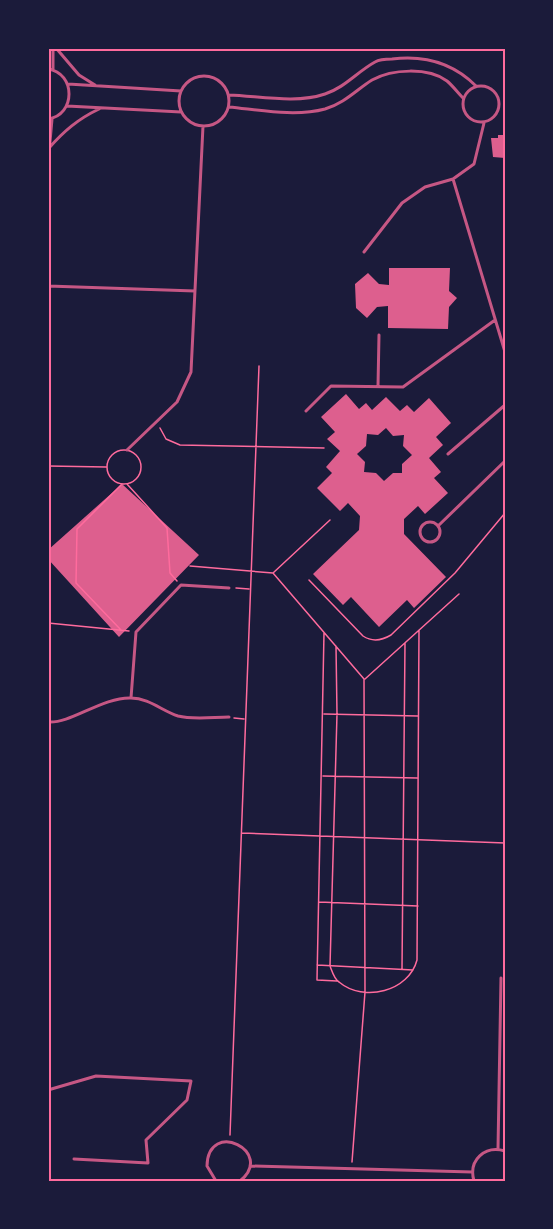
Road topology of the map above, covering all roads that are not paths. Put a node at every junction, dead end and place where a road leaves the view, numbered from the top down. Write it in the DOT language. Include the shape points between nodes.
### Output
graph roads {
  1 [pos="55,48"];
  2 [pos="50,69"];
  3 [pos="68,84"];
  4 [pos="97,86"];
  5 [pos="476,86"];
  6 [pos="181,91"];
  7 [pos="229,95"];
  8 [pos="464,98"];
  9 [pos="67,106"];
  10 [pos="229,107"];
  11 [pos="102,108"];
  12 [pos="499,108"];
  13 [pos="505,108"];
  14 [pos="181,112"];
  15 [pos="50,119"];
  16 [pos="484,123"];
  17 [pos="203,126"];
  18 [pos="49,148"];
  19 [pos="48,164"];
  20 [pos="453,179"];
  21 [pos="364,252"];
  22 [pos="48,286"];
  23 [pos="195,291"];
  24 [pos="495,320"];
  25 [pos="380,335"];
  26 [pos="505,352"];
  27 [pos="378,386"];
  28 [pos="505,405"];
  29 [pos="306,411"];
  30 [pos="127,450"];
  31 [pos="448,454"];
  32 [pos="505,461"];
  33 [pos="438,526"];
  34 [pos="229,588"];
  35 [pos="131,698"];
  36 [pos="229,717"];
  37 [pos="48,722"];
  38 [pos="501,978"];
  39 [pos="48,1090"];
  40 [pos="498,1149"];
  41 [pos="505,1151"];
  42 [pos="74,1159"];
  43 [pos="250,1166"];
  44 [pos="472,1172"];
  45 [pos="216,1181"];
  46 [pos="240,1181"];
  47 [pos="474,1181"];
  1 -- 2 [label="lane"];
  1 -- 4 [label="lane" via="79,75"];
  2 -- 3 [label="lane" via="62,75"];
  3 -- 4 [label="lane"];
  3 -- 9 [label="lane"];
  4 -- 6 [label="lane"];
  5 -- 7 [label="lane" via="444,63 412,57 377,61 324,95"];
  5 -- 8 [label="lane"];
  5 -- 12 [label="lane" via="496,93"];
  6 -- 7 [label="lane" via="188,81 200,76 213,77"];
  6 -- 14 [label="lane"];
  7 -- 10 [label="lane"];
  8 -- 10 [label="lane" via="436,76 393,72 324,109 285,112"];
  8 -- 16 [label="lane" via="466,116"];
  9 -- 11 [label="lane"];
  9 -- 15 [label="lane"];
  10 -- 17 [label="lane" via="224,117"];
  11 -- 14 [label="lane"];
  11 -- 18 [label="lane" via="72,124"];
  12 -- 13 [label="lane"];
  12 -- 16 [label="lane"];
  14 -- 17 [label="lane" via="190,122"];
  15 -- 18 [label="lane"];
  16 -- 20 [label="lane" via="474,164"];
  17 -- 23 [label="lane"];
  18 -- 19 [label="lane"];
  20 -- 21 [label="lane" via="425,187 402,203"];
  20 -- 24 [label="lane"];
  22 -- 23 [label="lane"];
  23 -- 30 [label="lane" via="191,372 177,402"];
  24 -- 26 [label="lane"];
  24 -- 27 [label="lane" via="404,387"];
  25 -- 27 [label="lane"];
  27 -- 29 [label="lane" via="331,386"];
  28 -- 31 [label="lane"];
  32 -- 33 [label="lane"];
  33 -- 33 [label="lane" via="429,522 423,526 420,531 424,540 436,540 440,535"];
  34 -- 35 [label="lane" via="181,585 136,632"];
  35 -- 36 [label="lane" via="160,705 178,716"];
  35 -- 37 [label="lane" via="94,705 58,723"];
  38 -- 40 [label="lane"];
  39 -- 42 [label="lane" via="96,1076 190,1081 187,1100 146,1140 148,1163"];
  40 -- 41 [label="lane"];
  40 -- 44 [label="lane" via="480,1155"];
  43 -- 44 [label="lane"];
  43 -- 45 [label="lane" via="245,1149 229,1142 217,1144 209,1154 207,1166"];
  43 -- 46 [label="lane"];
  44 -- 47 [label="lane"];
}
